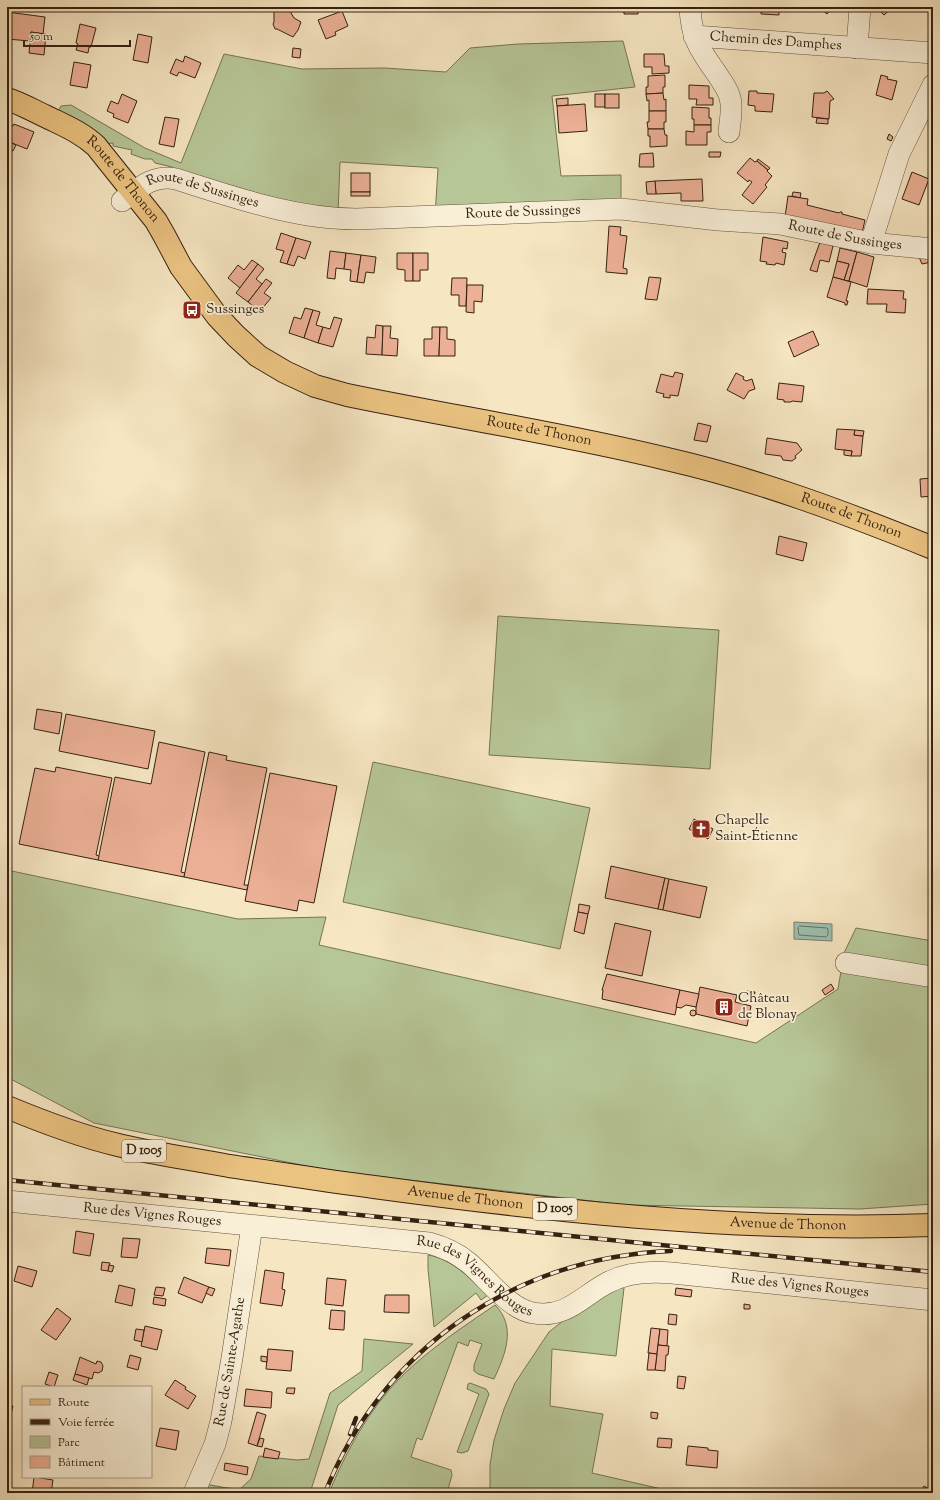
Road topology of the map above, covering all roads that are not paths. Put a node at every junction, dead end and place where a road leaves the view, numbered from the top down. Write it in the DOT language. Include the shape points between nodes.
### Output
graph roads {
  1 [pos="690,7"];
  2 [pos="860,7"];
  3 [pos="694,36"];
  4 [pos="857,48"];
  5 [pos="933,53"];
  6 [pos="933,85"];
  7 [pos="7,99"];
  8 [pos="728,132"];
  9 [pos="128,196"];
  10 [pos="870,243"];
  11 [pos="933,249"];
  12 [pos="933,548"];
  13 [pos="846,963"];
  14 [pos="933,977"];
  15 [pos="7,1106"];
  16 [pos="7,1201"];
  17 [pos="933,1225"];
  18 [pos="250,1233"];
  19 [pos="933,1300"];
  20 [pos="194,1493"];
  1 -- 3 [label="street, Chemin des Damphes"];
  2 -- 4 [label="street, Chemin des Damphes"];
  3 -- 4 [label="street, Chemin des Damphes"];
  3 -- 8 [label="street, Chemin des Damphes" via="730,97"];
  4 -- 5 [label="street, Chemin des Damphes"];
  6 -- 10 [label="street" via="899,154"];
  7 -- 9 [label="main road, Route de Thonon" via="72,128 89,139 101,150"];
  9 -- 10 [label="street, Route de Sussinges" via="151,181 165,177 290,212 326,218 622,209 780,224"];
  9 -- 12 [label="main road, Route de Thonon" via="160,228 181,267 217,316 243,343 258,356 310,384 347,395 630,450 706,469 819,503"];
  10 -- 11 [label="street, Route de Sussinges"];
  13 -- 14 [label="street"];
  15 -- 17 [label="main road, Avenue de Thonon / D 1005" via="44,1122 118,1145 286,1175 425,1194 595,1213 745,1224"];
  16 -- 18 [label="street, Rue des Vignes Rouges"];
  18 -- 19 [label="street, Rue des Vignes Rouges" via="433,1244 462,1258 502,1294 532,1313 549,1314 566,1309 617,1278 642,1272"];
  18 -- 20 [label="street, Rue de Sainte-Agathe" via="221,1421 215,1444"];
}
